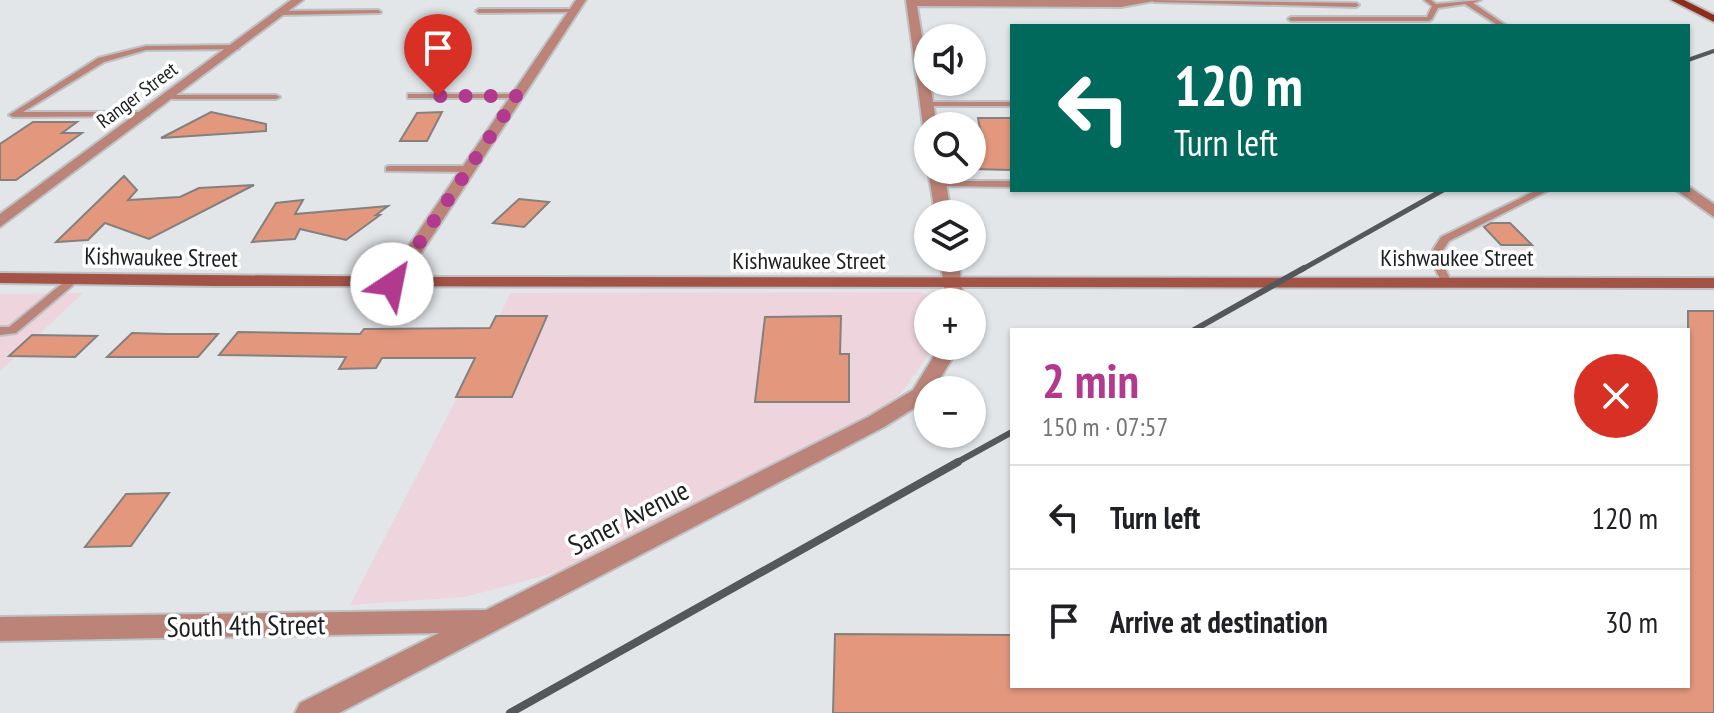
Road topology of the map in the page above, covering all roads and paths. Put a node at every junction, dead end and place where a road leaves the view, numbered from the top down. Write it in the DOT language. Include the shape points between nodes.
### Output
graph roads {
  1 [pos="298,0"];
  2 [pos="1154,0"];
  3 [pos="1427,0"];
  4 [pos="1478,0"];
  5 [pos="1676,0"];
  6 [pos="1189,1"];
  7 [pos="911,2"];
  8 [pos="1467,2"];
  9 [pos="577,5"];
  10 [pos="1356,5"];
  11 [pos="1435,6"];
  12 [pos="479,11"];
  13 [pos="378,12"];
  14 [pos="281,13"];
  15 [pos="1291,19"];
  16 [pos="1714,19"];
  17 [pos="1501,24"];
  18 [pos="236,47"];
  19 [pos="411,96"];
  20 [pos="517,96"];
  21 [pos="168,97"];
  22 [pos="276,97"];
  23 [pos="927,104"];
  24 [pos="1010,104"];
  25 [pos="928,112"];
  26 [pos="146,114"];
  27 [pos="389,169"];
  28 [pos="469,169"];
  29 [pos="986,182"];
  30 [pos="1010,184"];
  31 [pos="1540,192"];
  32 [pos="1687,192"];
  33 [pos="1714,212"];
  34 [pos="0,222"];
  35 [pos="0,278"];
  36 [pos="74,279"];
  37 [pos="1446,281"];
  38 [pos="1714,283"];
  39 [pos="392,284"];
  40 [pos="914,292"];
  41 [pos="986,292"];
  42 [pos="0,331"];
  43 [pos="941,360"];
  44 [pos="491,621"];
  45 [pos="0,629"];
  46 [pos="310,713"];
  1 -- 14 [label="street, Ranger Street"];
  2 -- 6 [label="lane"];
  2 -- 7 [label="street"];
  3 -- 11 [label="lane"];
  4 -- 8 [label="lane"];
  5 -- 16 [label="main road"];
  6 -- 10 [label="lane"];
  7 -- 23 [label="street"];
  8 -- 11 [label="lane"];
  8 -- 17 [label="lane"];
  9 -- 12 [label="lane"];
  9 -- 20 [label="street"];
  11 -- 15 [label="lane" via="1429,19"];
  13 -- 14 [label="lane"];
  14 -- 18 [label="street, Ranger Street"];
  18 -- 21 [label="street, Ranger Street"];
  18 -- 26 [label="lane" via="146,48 101,60 13,115"];
  19 -- 20 [label="lane"];
  20 -- 28 [label="street"];
  21 -- 22 [label="lane"];
  21 -- 26 [label="street, Ranger Street"];
  23 -- 24 [label="lane"];
  23 -- 25 [label="street"];
  26 -- 34 [label="street, Ranger Street"];
  27 -- 28 [label="lane"];
  28 -- 39 [label="street"];
  29 -- 30 [label="lane"];
  31 -- 37 [label="lane" via="1445,239 1434,256"];
  32 -- 33 [label="street"];
  35 -- 36 [label="street, Kishwaukee Street"];
  36 -- 39 [label="street, Kishwaukee Street"];
  36 -- 42 [label="lane" via="12,331"];
  37 -- 38 [label="street, Kishwaukee Street"];
  37 -- 41 [label="street, Kishwaukee Street"];
  39 -- 40 [label="street, Kishwaukee Street"];
  43 -- 44 [label="street, Saner Avenue" via="920,395 876,422"];
  44 -- 45 [label="street, South 4th Street"];
  44 -- 46 [label="street, Saner Avenue"];
}
